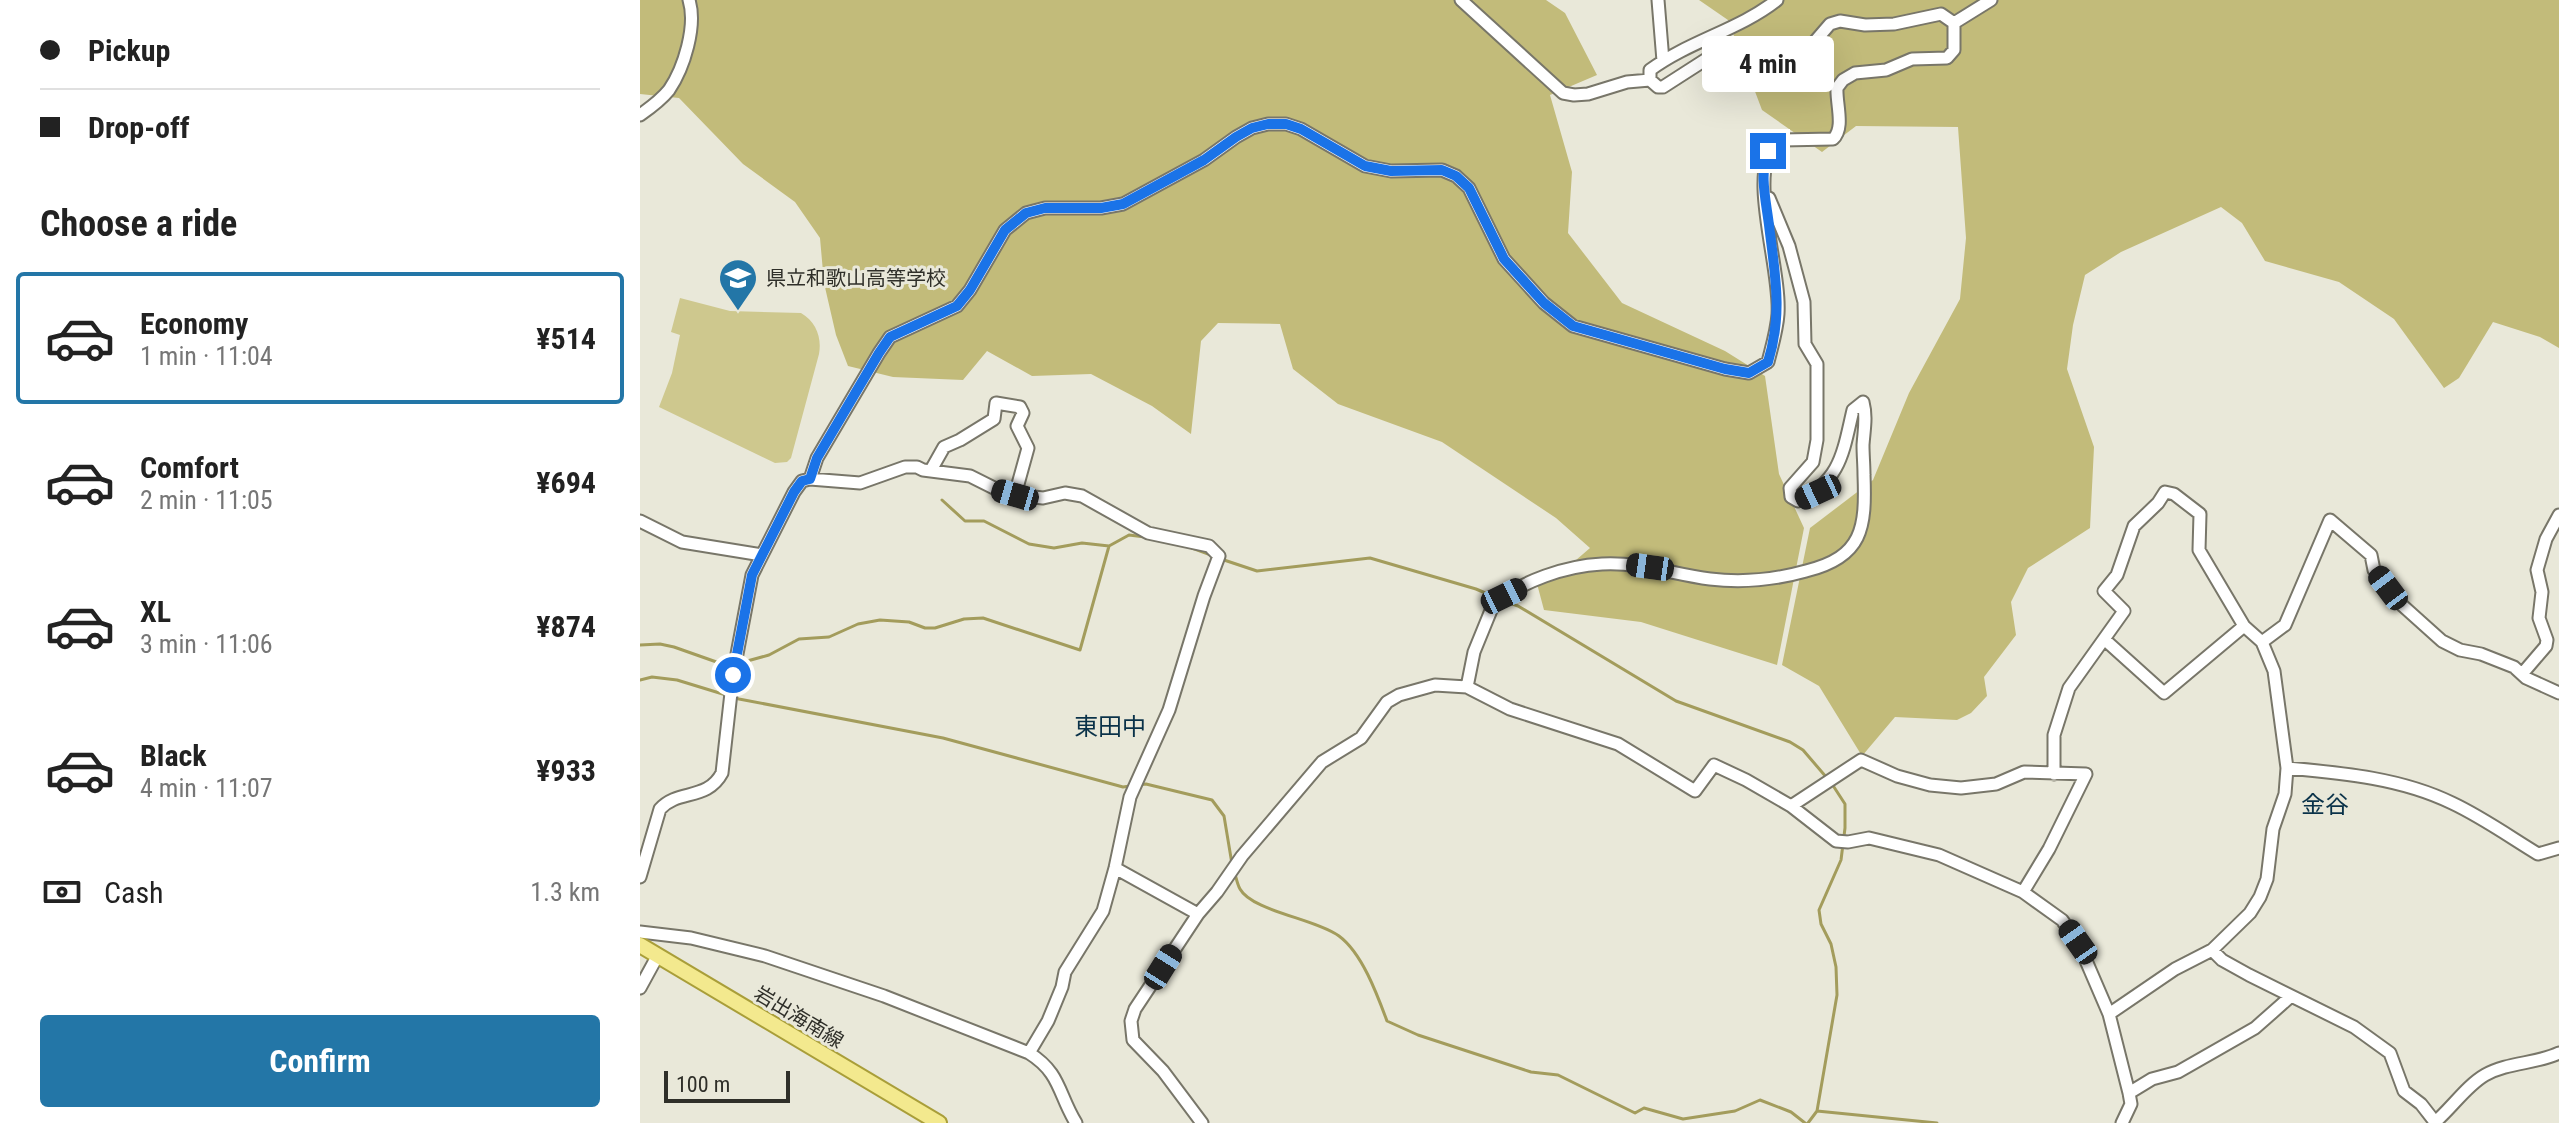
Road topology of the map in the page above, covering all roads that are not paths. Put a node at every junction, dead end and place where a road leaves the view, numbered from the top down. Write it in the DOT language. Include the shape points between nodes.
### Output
graph roads {
  1 [pos="689,0"];
  2 [pos="1461,0"];
  3 [pos="1658,0"];
  4 [pos="1777,0"];
  5 [pos="1991,0"];
  6 [pos="1954,23"];
  7 [pos="1663,61"];
  8 [pos="1650,80"];
  9 [pos="640,115"];
  10 [pos="1763,184"];
  11 [pos="931,470"];
  12 [pos="810,479"];
  13 [pos="1015,495"];
  14 [pos="2559,515"];
  15 [pos="640,521"];
  16 [pos="762,555"];
  17 [pos="2244,626"];
  18 [pos="2104,639"];
  19 [pos="2262,642"];
  20 [pos="2522,674"];
  21 [pos="1467,687"];
  22 [pos="2559,693"];
  23 [pos="2287,768"];
  24 [pos="2054,774"];
  25 [pos="1791,806"];
  26 [pos="2559,848"];
  27 [pos="1115,868"];
  28 [pos="640,877"];
  29 [pos="2023,892"];
  30 [pos="1198,914"];
  31 [pos="640,932"];
  32 [pos="640,945"];
  33 [pos="2212,950"];
  34 [pos="658,955"];
  35 [pos="640,988"];
  36 [pos="2290,997"];
  37 [pos="2109,1014"];
  38 [pos="1029,1053"];
  39 [pos="2559,1053"];
  40 [pos="2129,1093"];
  41 [pos="2434,1122"];
  42 [pos="939,1123"];
  43 [pos="1076,1123"];
  44 [pos="1202,1123"];
  45 [pos="2122,1123"];
  1 -- 9 [label="street" via="693,29 685,53 669,89"];
  2 -- 8 [label="street" via="1563,93 1588,94"];
  3 -- 7 [label="street"];
  4 -- 7 [label="street"];
  5 -- 6 [label="street"];
  6 -- 8 [label="street" via="1941,14 1894,24 1840,21 1788,60 1750,66 1705,60 1663,87"];
  6 -- 10 [label="street" via="1954,50 1947,58 1912,59 1843,80 1837,88 1838,135 1774,142 1765,160"];
  7 -- 8 [label="street" via="1650,70"];
  10 -- 12 [label="street" via="1778,313 1768,362 1749,373 1573,326 1504,259 1469,188 1456,176 1442,170 1365,166 1286,124 1252,128 1123,204 1026,213 1005,230 957,306 890,337 817,458"];
  10 -- 21 [label="street" via="1789,246 1804,302 1805,344 1817,364 1813,462 1790,488 1791,497 1798,501 1818,492 1833,473 1853,410 1863,402 1866,507 1851,548 1828,566 1775,580 1708,579 1631,564 1575,567 1546,576 1494,603 1474,652"];
  11 -- 12 [label="street" via="905,467 860,483"];
  11 -- 13 [label="street" via="970,476"];
  11 -- 13 [label="street" via="944,447 994,419 996,403 1020,407 1017,426 1028,448"];
  12 -- 16 [label="street" via="794,492"];
  13 -- 27 [label="street" via="1082,496 1148,533 1209,546 1219,556 1169,710 1130,797"];
  14 -- 20 [label="street" via="2537,570 2546,646"];
  15 -- 16 [label="street" via="682,542"];
  16 -- 28 [label="street" via="745,605 722,773 705,791 660,809"];
  17 -- 18 [label="street" via="2164,693"];
  17 -- 18 [label="street" via="2199,550 2200,514 2165,492 2134,526 2117,575 2104,591 2124,611"];
  17 -- 19 [label="street"];
  18 -- 24 [label="street" via="2069,688 2054,735"];
  19 -- 20 [label="street" via="2285,625 2330,520 2371,555 2374,570 2388,588 2442,641"];
  19 -- 23 [label="street" via="2278,688"];
  20 -- 22 [label="street"];
  21 -- 25 [label="street" via="1510,709 1618,744 1695,791 1714,765"];
  21 -- 30 [label="street" via="1435,685 1387,702 1361,738 1322,762"];
  23 -- 26 [label="street" via="2402,786 2452,803 2538,854"];
  23 -- 33 [label="street" via="2260,897"];
  24 -- 25 [label="street" via="2024,772 1996,784 1961,788 1897,776 1861,760"];
  24 -- 29 [label="street" via="2086,774"];
  25 -- 29 [label="street" via="1836,841 1869,838 1927,851"];
  27 -- 30 [label="street"];
  27 -- 38 [label="street" via="1103,911 1065,972 1048,1021"];
  29 -- 37 [label="street" via="2062,920 2078,942"];
  30 -- 44 [label="street" via="1131,1021 1133,1040"];
  31 -- 38 [label="street" via="765,956"];
  32 -- 34 [label="main road, 岩出海南線"];
  33 -- 36 [label="street"];
  33 -- 37 [label="street"];
  34 -- 35 [label="street"];
  34 -- 42 [label="main road, 岩出海南線"];
  36 -- 40 [label="street" via="2255,1028"];
  36 -- 41 [label="street" via="2345,1021 2390,1053 2404,1091"];
  37 -- 40 [label="street"];
  38 -- 43 [label="street" via="1057,1079"];
  39 -- 41 [label="street" via="2483,1076"];
  40 -- 45 [label="street" via="2131,1104"];
}
